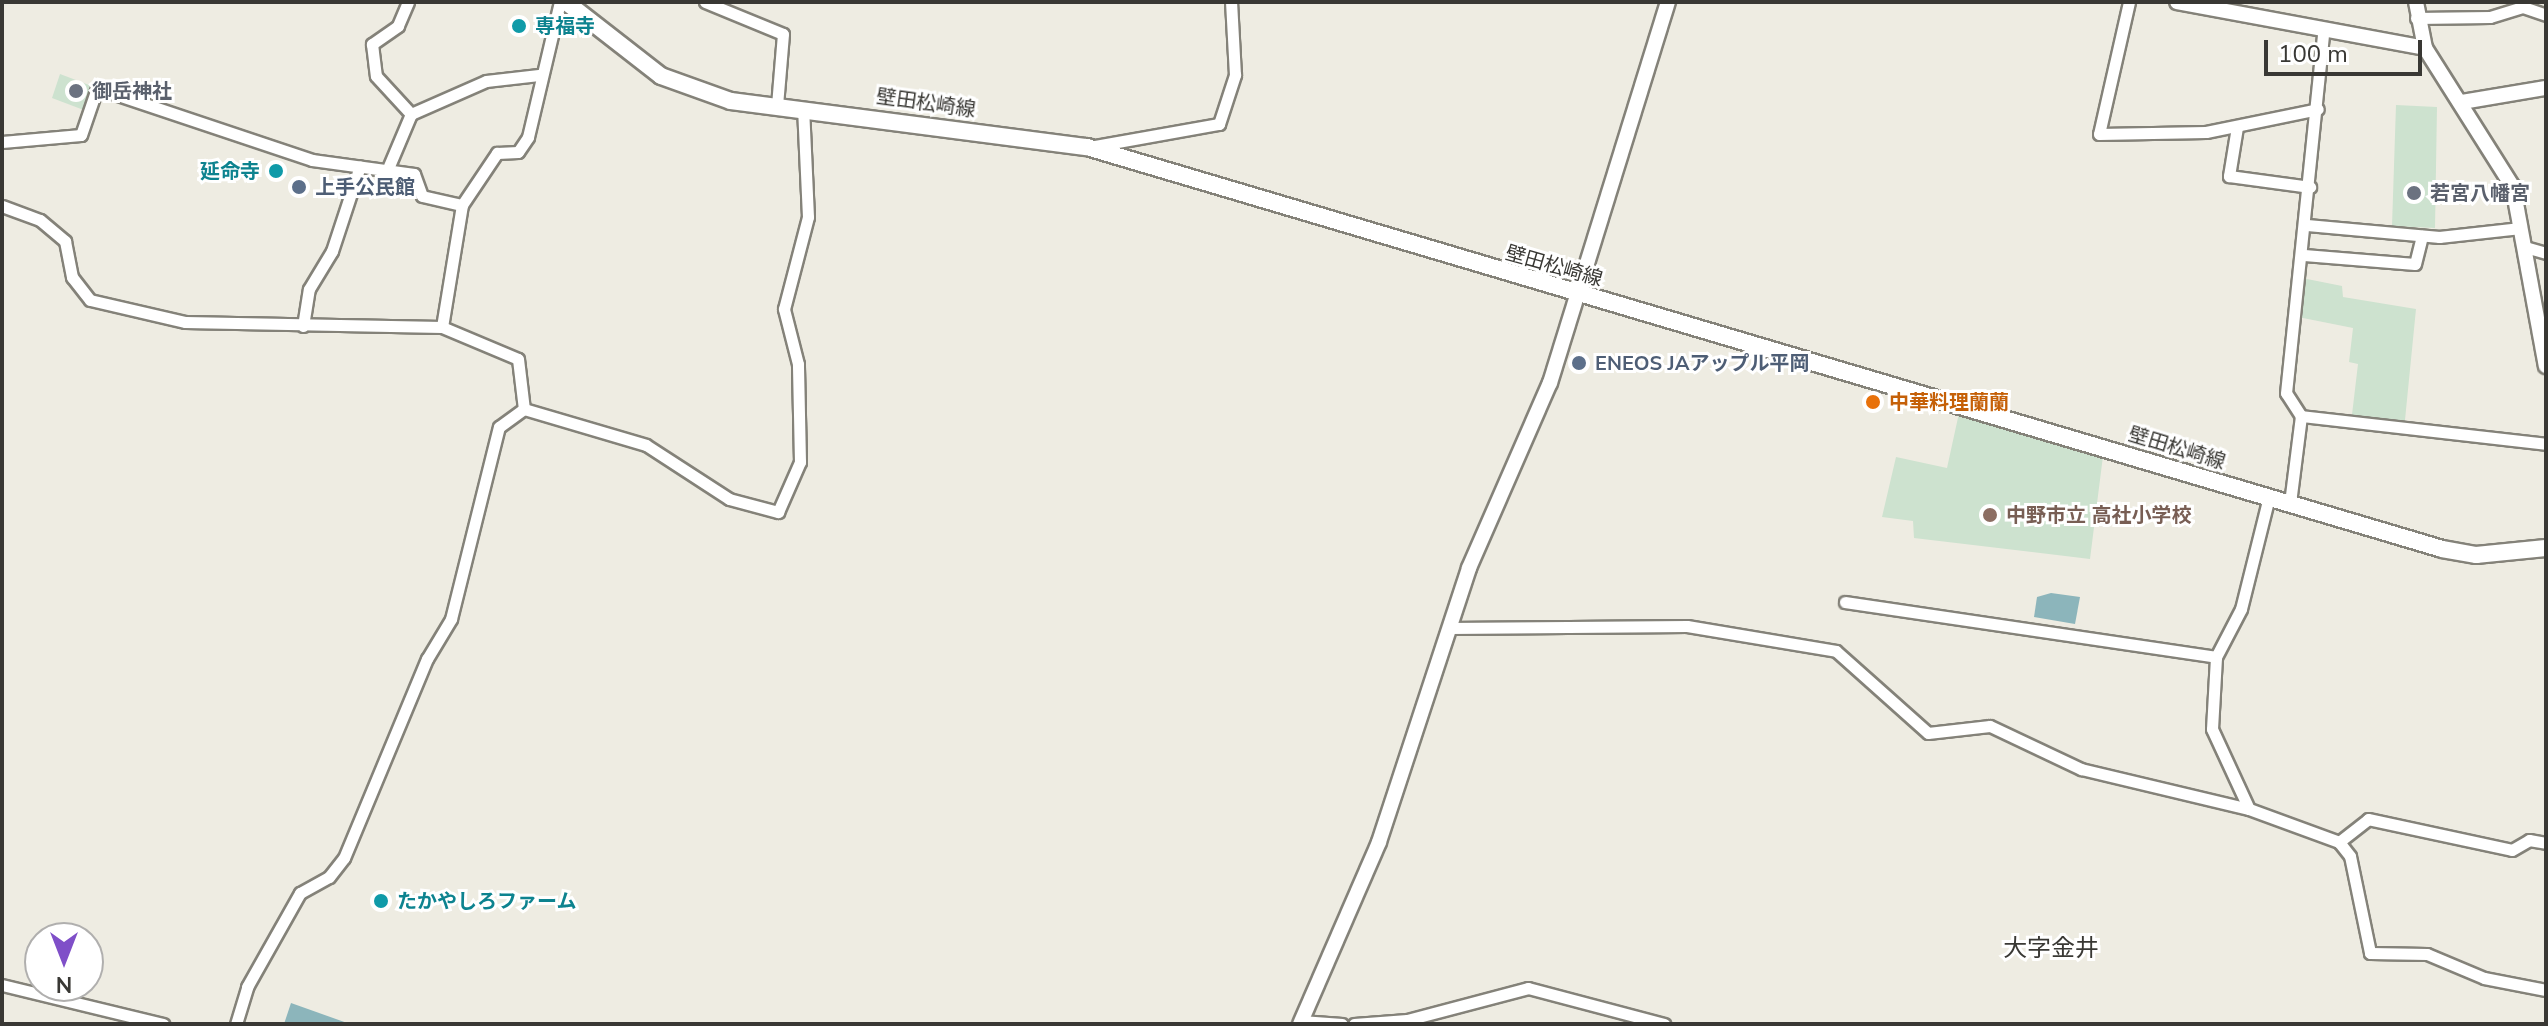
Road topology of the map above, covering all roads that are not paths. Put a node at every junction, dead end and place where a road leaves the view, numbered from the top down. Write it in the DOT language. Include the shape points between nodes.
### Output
graph roads {
  1 [pos="408,2"];
  2 [pos="563,2"];
  3 [pos="705,2"];
  4 [pos="1231,2"];
  5 [pos="1668,2"];
  6 [pos="2129,2"];
  7 [pos="2177,2"];
  8 [pos="2416,2"];
  9 [pos="2546,15"];
  10 [pos="2416,18"];
  11 [pos="2323,32"];
  12 [pos="2425,48"];
  13 [pos="539,75"];
  14 [pos="2546,88"];
  15 [pos="2462,102"];
  16 [pos="777,105"];
  17 [pos="803,108"];
  18 [pos="2318,109"];
  19 [pos="411,114"];
  20 [pos="2237,127"];
  21 [pos="2,142"];
  22 [pos="1087,147"];
  23 [pos="360,166"];
  24 [pos="389,166"];
  25 [pos="2310,187"];
  26 [pos="462,205"];
  27 [pos="2,206"];
  28 [pos="2307,225"];
  29 [pos="2521,228"];
  30 [pos="2422,236"];
  31 [pos="2525,247"];
  32 [pos="2546,253"];
  33 [pos="2304,255"];
  34 [pos="1580,294"];
  35 [pos="303,326"];
  36 [pos="442,327"];
  37 [pos="2546,366"];
  38 [pos="524,409"];
  39 [pos="2301,416"];
  40 [pos="2546,444"];
  41 [pos="2269,497"];
  42 [pos="2290,503"];
  43 [pos="2546,548"];
  44 [pos="1845,602"];
  45 [pos="1449,628"];
  46 [pos="2216,657"];
  47 [pos="2249,809"];
  48 [pos="2339,842"];
  49 [pos="2546,843"];
  50 [pos="2,985"];
  51 [pos="2546,990"];
  52 [pos="1301,1023"];
  53 [pos="163,1024"];
  54 [pos="236,1024"];
  55 [pos="1342,1024"];
  56 [pos="1354,1024"];
  57 [pos="1664,1024"];
  1 -- 19 [label="street" via="398,26 372,44 376,76"];
  2 -- 13 [label="street"];
  2 -- 16 [label="main road, 壁田松崎線" via="661,76 731,101"];
  3 -- 16 [label="street" via="783,34"];
  4 -- 22 [label="street" via="1235,75 1219,124"];
  5 -- 34 [label="street"];
  6 -- 20 [label="street" via="2099,134"];
  7 -- 11 [label="street"];
  8 -- 10 [label="street"];
  9 -- 10 [label="street" via="2523,7 2490,17"];
  10 -- 12 [label="street"];
  11 -- 12 [label="street"];
  11 -- 18 [label="street"];
  12 -- 15 [label="street"];
  13 -- 19 [label="street" via="486,81"];
  13 -- 26 [label="street" via="528,137 518,152 497,153"];
  14 -- 15 [label="street"];
  15 -- 29 [label="street" via="2513,187"];
  16 -- 17 [label="main road, 壁田松崎線"];
  17 -- 22 [label="main road, 壁田松崎線"];
  17 -- 38 [label="street" via="808,217 784,309 798,364 800,462 778,512 729,499 646,445"];
  18 -- 20 [label="street"];
  18 -- 25 [label="street"];
  19 -- 24 [label="street"];
  20 -- 25 [label="street" via="2229,176"];
  21 -- 23 [label="street" via="81,135 97,88 312,160"];
  22 -- 34 [label="main road, 壁田松崎線"];
  23 -- 24 [label="street"];
  23 -- 35 [label="street" via="332,251 309,289"];
  24 -- 26 [label="street" via="414,174 422,196"];
  25 -- 28 [label="street"];
  26 -- 36 [label="street"];
  27 -- 35 [label="street" via="40,220 65,241 72,277 90,300 185,322"];
  28 -- 30 [label="street"];
  28 -- 33 [label="street"];
  29 -- 30 [label="street"];
  29 -- 31 [label="street"];
  30 -- 33 [label="street" via="2415,264"];
  31 -- 32 [label="street"];
  31 -- 37 [label="street"];
  33 -- 39 [label="street" via="2286,393"];
  34 -- 41 [label="main road, 壁田松崎線"];
  34 -- 45 [label="street"];
  35 -- 36 [label="street" via="388,321"];
  36 -- 38 [label="street" via="518,359"];
  38 -- 54 [label="street" via="499,427 451,619 427,659 344,858 329,877 300,893 247,987"];
  39 -- 40 [label="street"];
  39 -- 42 [label="street"];
  41 -- 42 [label="main road, 壁田松崎線"];
  41 -- 46 [label="street" via="2241,609"];
  42 -- 43 [label="main road, 壁田松崎線" via="2465,553"];
  44 -- 46 [label="street"];
  45 -- 47 [label="street" via="1687,626 1836,651 1928,733 1990,726 2081,769"];
  45 -- 52 [label="street" via="1379,842"];
  46 -- 47 [label="street" via="2212,729"];
  47 -- 48 [label="street"];
  48 -- 49 [label="street" via="2368,819 2512,850 2529,840"];
  48 -- 51 [label="street" via="2350,856 2370,953 2427,954 2484,978"];
  50 -- 53 [label="street"];
  52 -- 55 [label="street"];
  56 -- 57 [label="street" via="1407,1020 1528,988"];
}
